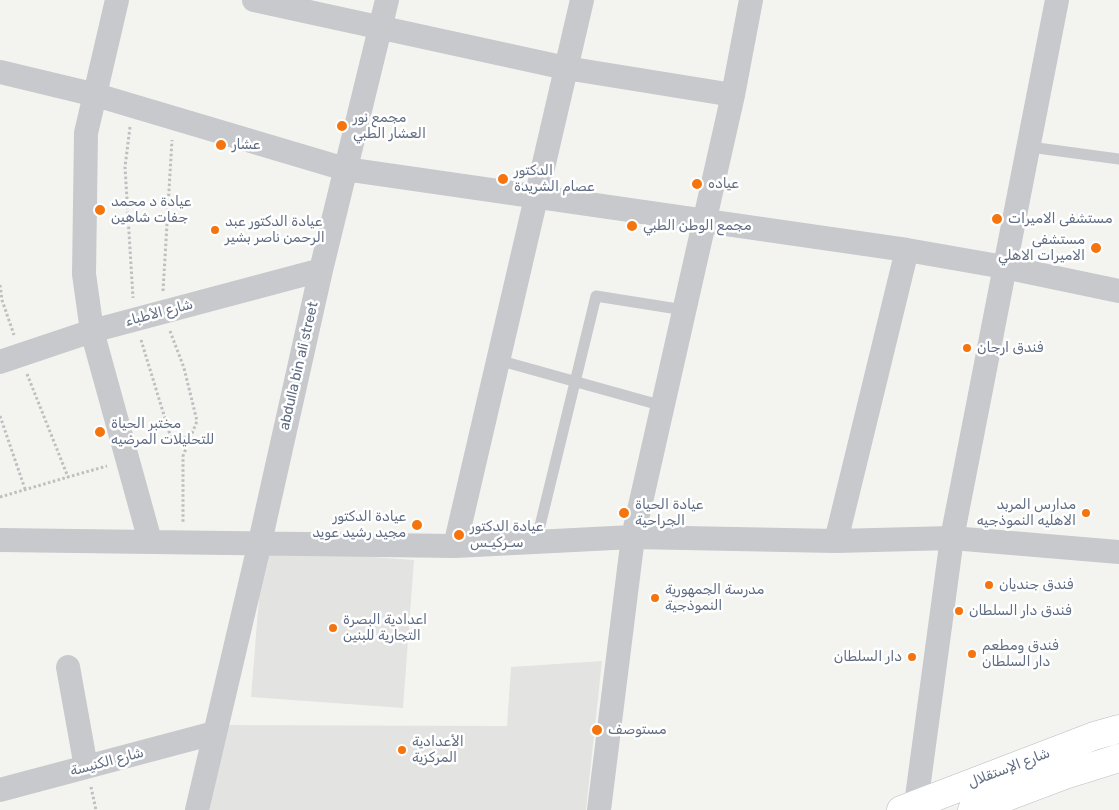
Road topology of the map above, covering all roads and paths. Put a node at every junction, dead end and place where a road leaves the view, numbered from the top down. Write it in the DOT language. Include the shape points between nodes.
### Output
graph roads {
  1 [pos="116,0"];
  2 [pos="254,0"];
  3 [pos="387,0"];
  4 [pos="582,0"];
  5 [pos="751,0"];
  6 [pos="1057,0"];
  7 [pos="381,27"];
  8 [pos="566,68"];
  9 [pos="0,72"];
  10 [pos="96,95"];
  11 [pos="733,95"];
  12 [pos="136,107"];
  13 [pos="174,119"];
  14 [pos="1030,147"];
  15 [pos="1119,159"];
  16 [pos="346,169"];
  17 [pos="535,198"];
  18 [pos="704,222"];
  19 [pos="907,250"];
  20 [pos="1004,267"];
  21 [pos="321,270"];
  22 [pos="0,285"];
  23 [pos="1119,291"];
  24 [pos="684,310"];
  25 [pos="162,312"];
  26 [pos="134,319"];
  27 [pos="92,331"];
  28 [pos="10,359"];
  29 [pos="498,360"];
  30 [pos="575,382"];
  31 [pos="663,406"];
  32 [pos="0,416"];
  33 [pos="190,438"];
  34 [pos="128,460"];
  35 [pos="68,477"];
  36 [pos="25,489"];
  37 [pos="0,496"];
  38 [pos="633,537"];
  39 [pos="952,538"];
  40 [pos="0,540"];
  41 [pos="150,541"];
  42 [pos="183,541"];
  43 [pos="260,542"];
  44 [pos="536,542"];
  45 [pos="836,542"];
  46 [pos="455,546"];
  47 [pos="1119,552"];
  48 [pos="68,667"];
  49 [pos="1119,729"];
  50 [pos="214,733"];
  51 [pos="1119,758"];
  52 [pos="86,767"];
  53 [pos="0,790"];
  54 [pos="908,807"];
  55 [pos="197,810"];
  56 [pos="599,810"];
  57 [pos="972,810"];
  1 -- 10 [label="street"];
  2 -- 7 [label="street"];
  3 -- 7 [label="street, abdulla bin ali street"];
  4 -- 8 [label="street"];
  5 -- 11 [label="street"];
  6 -- 14 [label="street"];
  7 -- 8 [label="street"];
  7 -- 16 [label="street, abdulla bin ali street"];
  8 -- 11 [label="street"];
  8 -- 17 [label="street"];
  9 -- 10 [label="street"];
  10 -- 12 [label="street"];
  10 -- 27 [label="street" via="86,133 83,210 84,274"];
  11 -- 18 [label="street"];
  12 -- 13 [label="street"];
  12 -- 26 [label="path" via="128,135 125,167"];
  13 -- 16 [label="street"];
  13 -- 25 [label="path"];
  14 -- 15 [label="lane"];
  14 -- 20 [label="street"];
  16 -- 17 [label="street"];
  16 -- 21 [label="street, abdulla bin ali street"];
  17 -- 18 [label="street"];
  17 -- 29 [label="street"];
  18 -- 19 [label="street"];
  18 -- 24 [label="street"];
  19 -- 20 [label="street"];
  19 -- 45 [label="street"];
  20 -- 23 [label="street"];
  20 -- 39 [label="street"];
  21 -- 25 [label="street, شارع الأطباء"];
  21 -- 43 [label="street, abdulla bin ali street"];
  22 -- 28 [label="path"];
  24 -- 30 [label="lane" via="596,296"];
  24 -- 31 [label="street"];
  25 -- 26 [label="street, شارع الأطباء"];
  25 -- 33 [label="path" via="184,368 197,421"];
  26 -- 27 [label="street, شارع الأطباء"];
  26 -- 33 [label="path" via="171,438"];
  27 -- 28 [label="street, شارع الأطباء"];
  27 -- 34 [label="street"];
  28 -- 35 [label="path"];
  29 -- 30 [label="lane"];
  29 -- 46 [label="street"];
  30 -- 31 [label="lane"];
  30 -- 44 [label="lane"];
  31 -- 38 [label="street"];
  32 -- 36 [label="path"];
  33 -- 42 [label="path" via="183,456"];
  34 -- 35 [label="path"];
  34 -- 41 [label="street"];
  35 -- 36 [label="path"];
  36 -- 37 [label="path"];
  38 -- 44 [label="street"];
  38 -- 45 [label="street"];
  38 -- 56 [label="street"];
  39 -- 45 [label="street"];
  39 -- 47 [label="street"];
  39 -- 54 [label="street"];
  40 -- 41 [label="street"];
  41 -- 42 [label="street"];
  42 -- 43 [label="street"];
  43 -- 46 [label="street"];
  43 -- 50 [label="street, abdulla bin ali street"];
  44 -- 46 [label="street"];
  48 -- 52 [label="street"];
  49 -- 54 [label="main road, شارع الإستقلال"];
  50 -- 52 [label="street, شارع الكنيسة"];
  50 -- 55 [label="street, abdulla bin ali street"];
  51 -- 57 [label="main road, شارع الإستقلال"];
  52 -- 53 [label="street, شارع الكنيسة"];
}
